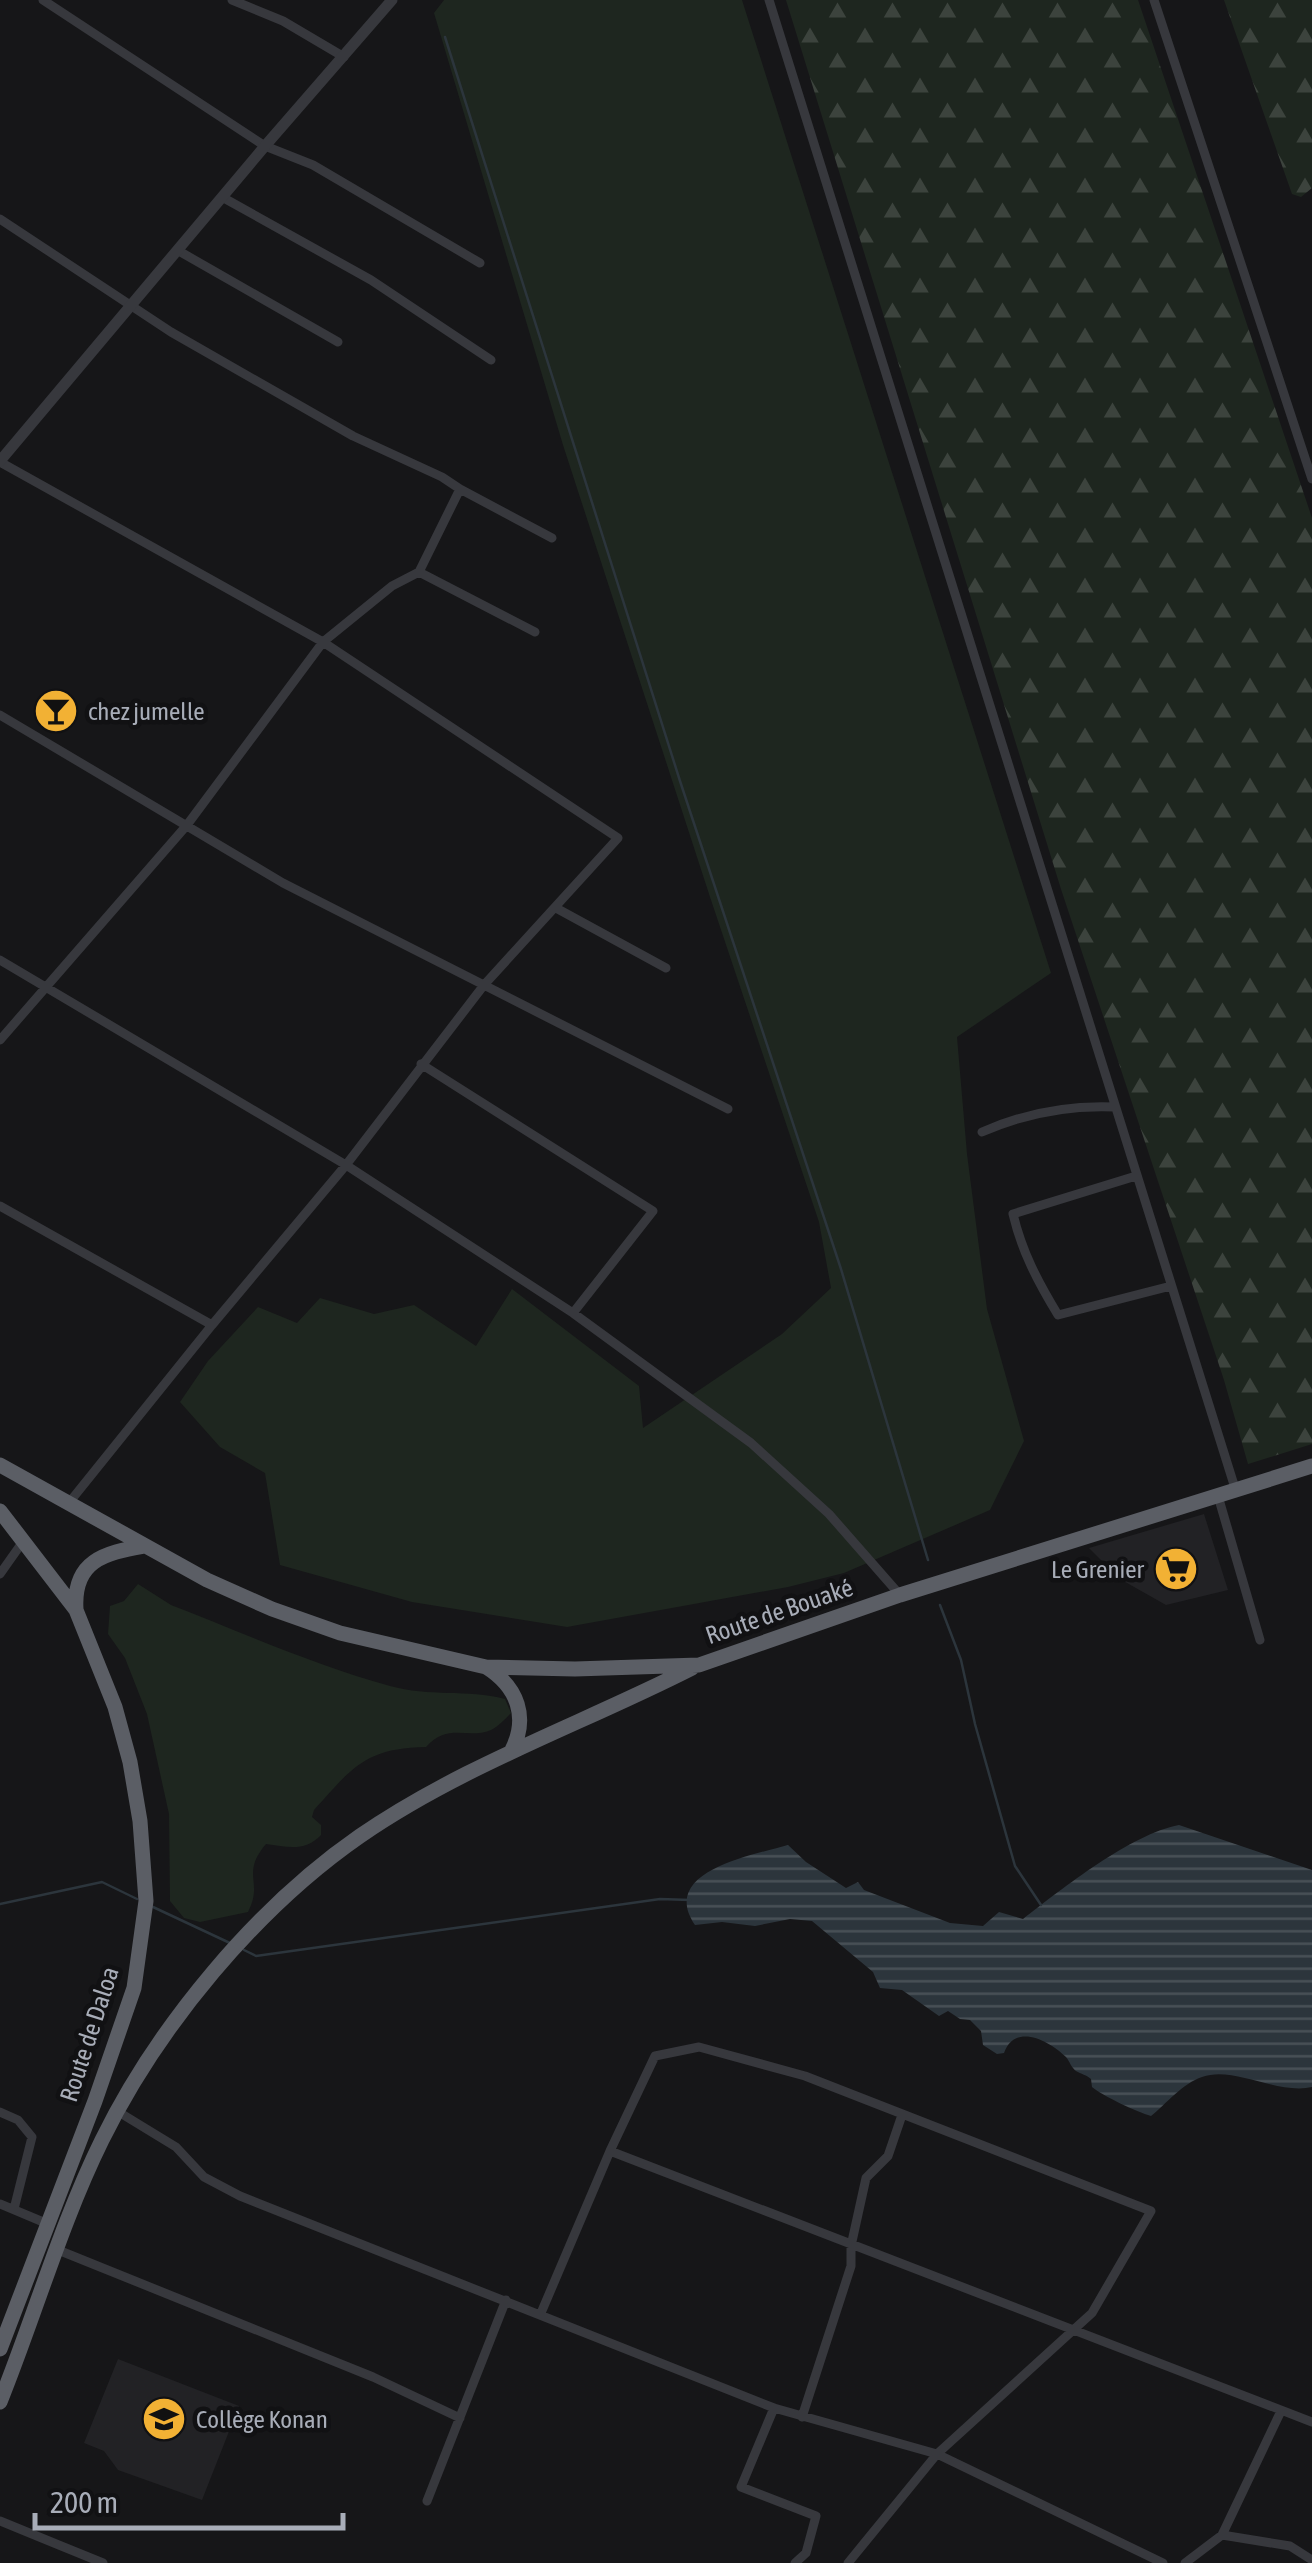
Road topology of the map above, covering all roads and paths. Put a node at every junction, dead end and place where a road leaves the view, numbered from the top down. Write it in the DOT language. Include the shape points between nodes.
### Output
graph roads {
  1 [pos="43,0"];
  2 [pos="232,0"];
  3 [pos="392,0"];
  4 [pos="769,0"];
  5 [pos="1154,0"];
  6 [pos="344,57"];
  7 [pos="265,146"];
  8 [pos="222,197"];
  9 [pos="0,219"];
  10 [pos="178,250"];
  11 [pos="480,263"];
  12 [pos="129,306"];
  13 [pos="338,342"];
  14 [pos="491,360"];
  15 [pos="0,461"];
  16 [pos="1312,479"];
  17 [pos="460,490"];
  18 [pos="552,538"];
  19 [pos="418,572"];
  20 [pos="535,632"];
  21 [pos="323,642"];
  22 [pos="0,715"];
  23 [pos="188,824"];
  24 [pos="556,908"];
  25 [pos="0,960"];
  26 [pos="666,968"];
  27 [pos="484,985"];
  28 [pos="46,987"];
  29 [pos="0,1040"];
  30 [pos="422,1064"];
  31 [pos="1115,1107"];
  32 [pos="728,1109"];
  33 [pos="982,1132"];
  34 [pos="346,1165"];
  35 [pos="1136,1176"];
  36 [pos="0,1206"];
  37 [pos="1172,1286"];
  38 [pos="573,1313"];
  39 [pos="212,1325"];
  40 [pos="0,1465"];
  41 [pos="1312,1466"];
  42 [pos="1236,1488"];
  43 [pos="1217,1493"];
  44 [pos="68,1504"];
  45 [pos="0,1511"];
  46 [pos="24,1540"];
  47 [pos="144,1546"];
  48 [pos="0,1574"];
  49 [pos="900,1595"];
  50 [pos="76,1610"];
  51 [pos="1260,1640"];
  52 [pos="699,1665"];
  53 [pos="486,1667"];
  54 [pos="511,1752"];
  55 [pos="95,2101"];
  56 [pos="0,2112"];
  57 [pos="117,2112"];
  58 [pos="902,2116"];
  59 [pos="610,2150"];
  60 [pos="0,2204"];
  61 [pos="14,2209"];
  62 [pos="49,2224"];
  63 [pos="851,2246"];
  64 [pos="58,2250"];
  65 [pos="506,2300"];
  66 [pos="541,2313"];
  67 [pos="6,2317"];
  68 [pos="1071,2330"];
  69 [pos="0,2349"];
  70 [pos="0,2402"];
  71 [pos="774,2408"];
  72 [pos="1281,2411"];
  73 [pos="802,2417"];
  74 [pos="460,2418"];
  75 [pos="1312,2422"];
  76 [pos="937,2454"];
  77 [pos="427,2501"];
  78 [pos="0,2521"];
  79 [pos="1222,2535"];
  80 [pos="1312,2560"];
  81 [pos="95,2562"];
  82 [pos="795,2563"];
  83 [pos="848,2563"];
  84 [pos="1163,2563"];
  85 [pos="1185,2563"];
  1 -- 7 [label="street"];
  2 -- 6 [label="street"];
  3 -- 6 [label="street"];
  4 -- 31 [label="street"];
  5 -- 16 [label="street"];
  6 -- 7 [label="street"];
  7 -- 8 [label="street"];
  7 -- 11 [label="street" via="313,165"];
  8 -- 10 [label="street"];
  8 -- 14 [label="street" via="372,280"];
  9 -- 12 [label="street"];
  10 -- 12 [label="street"];
  10 -- 13 [label="street"];
  12 -- 15 [label="street"];
  12 -- 17 [label="street"];
  15 -- 21 [label="street"];
  17 -- 18 [label="street"];
  17 -- 19 [label="street"];
  19 -- 20 [label="street"];
  19 -- 21 [label="street"];
  21 -- 23 [label="street"];
  21 -- 24 [label="street" via="618,838"];
  22 -- 23 [label="street"];
  23 -- 27 [label="street" via="284,883"];
  23 -- 28 [label="street"];
  24 -- 26 [label="street"];
  24 -- 27 [label="street"];
  25 -- 28 [label="street"];
  27 -- 30 [label="street"];
  27 -- 32 [label="street"];
  28 -- 29 [label="street"];
  28 -- 34 [label="street"];
  30 -- 34 [label="street"];
  30 -- 38 [label="street" via="654,1211"];
  31 -- 33 [label="street" via="1048,1110"];
  31 -- 35 [label="street"];
  34 -- 38 [label="street"];
  34 -- 39 [label="street"];
  35 -- 37 [label="street"];
  35 -- 37 [label="street" via="1014,1214 1020,1244 1058,1315"];
  36 -- 39 [label="street"];
  37 -- 42 [label="street"];
  38 -- 49 [label="street" via="751,1444 828,1514"];
  39 -- 44 [label="street"];
  40 -- 44 [label="highway, Route de Bouaké"];
  41 -- 42 [label="highway, Route de Bouaké"];
  42 -- 43 [label="highway, Route de Bouaké"];
  43 -- 49 [label="highway, Route de Bouaké"];
  43 -- 51 [label="street"];
  44 -- 47 [label="highway, Route de Bouaké"];
  45 -- 46 [label="highway, Route de Daloa"];
  46 -- 48 [label="street"];
  46 -- 50 [label="highway, Route de Daloa"];
  47 -- 50 [label="highway" via="109,1552 91,1564 78,1586"];
  47 -- 53 [label="highway, Route de Bouaké" via="272,1609 340,1633"];
  49 -- 52 [label="highway, Route de Bouaké"];
  50 -- 55 [label="highway, Route de Daloa" via="130,1762 146,1901 134,1988"];
  52 -- 53 [label="highway, Route de Bouaké"];
  52 -- 54 [label="highway, Route de Daloa"];
  53 -- 54 [label="highway" via="516,1698 520,1724"];
  54 -- 57 [label="highway, Route de Daloa" via="360,1836 305,1880 205,1982"];
  55 -- 57 [label="highway"];
  55 -- 62 [label="highway, Route de Daloa"];
  56 -- 61 [label="street" via="32,2137"];
  57 -- 64 [label="highway, Route de Daloa"];
  57 -- 65 [label="street" via="240,2196"];
  58 -- 59 [label="street" via="805,2076 698,2047 655,2056"];
  58 -- 63 [label="street" via="888,2156 866,2178"];
  58 -- 68 [label="street" via="1151,2211 1092,2313"];
  59 -- 63 [label="street"];
  59 -- 66 [label="street"];
  60 -- 61 [label="street"];
  61 -- 62 [label="street"];
  62 -- 67 [label="highway, Route de Daloa"];
  63 -- 68 [label="street"];
  63 -- 73 [label="street" via="851,2266"];
  64 -- 70 [label="highway, Route de Daloa"];
  64 -- 74 [label="street"];
  65 -- 66 [label="street"];
  65 -- 74 [label="street"];
  66 -- 71 [label="street"];
  67 -- 69 [label="highway, Route de Daloa"];
  68 -- 72 [label="street"];
  68 -- 76 [label="street"];
  71 -- 73 [label="street"];
  71 -- 82 [label="street" via="741,2487 816,2516 806,2553"];
  72 -- 75 [label="street"];
  72 -- 79 [label="street"];
  73 -- 76 [label="street"];
  74 -- 77 [label="street"];
  76 -- 83 [label="street"];
  76 -- 84 [label="street"];
  78 -- 81 [label="street"];
  79 -- 80 [label="street" via="1290,2546"];
  79 -- 85 [label="street"];
}
